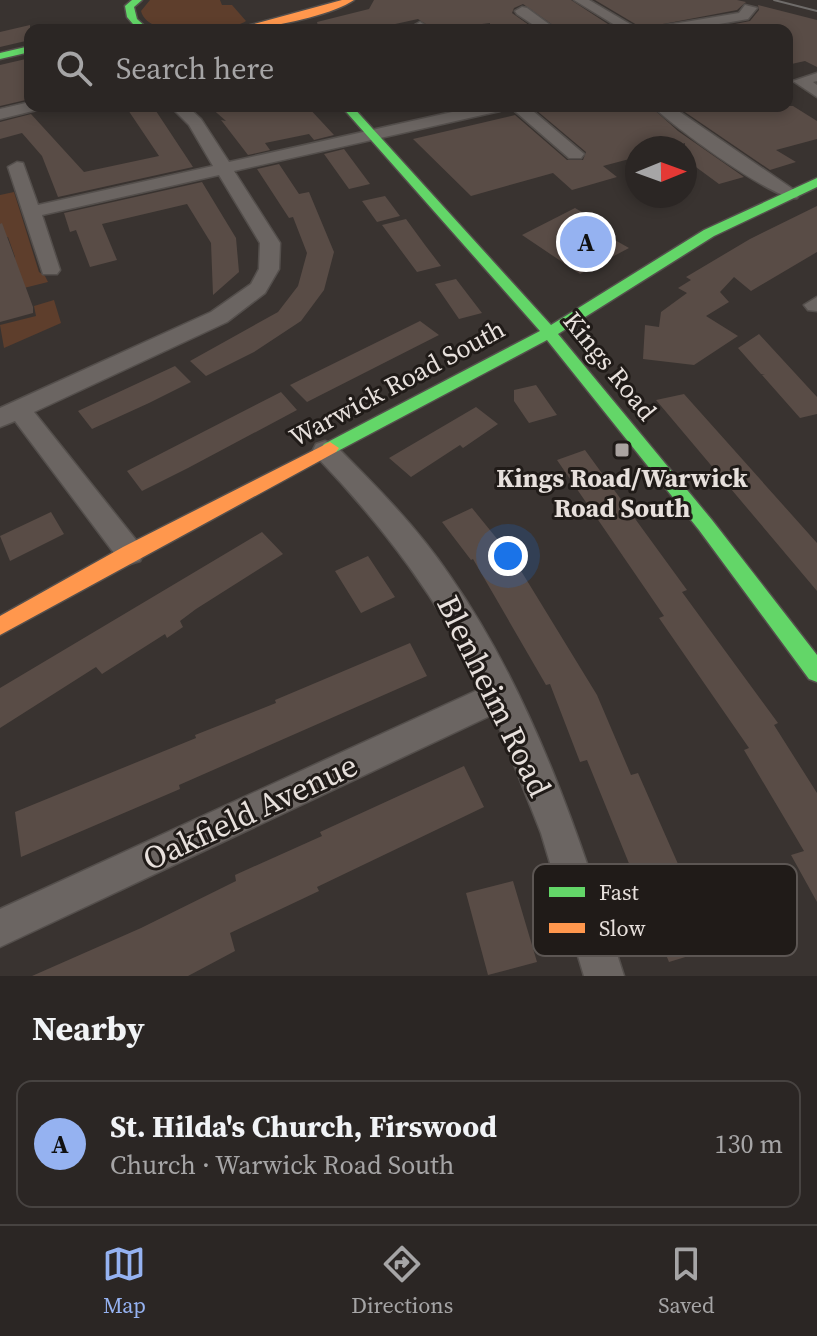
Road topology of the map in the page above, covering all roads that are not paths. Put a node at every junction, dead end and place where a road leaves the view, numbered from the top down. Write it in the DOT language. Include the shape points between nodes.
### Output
graph roads {
  1 [pos="350,0"];
  2 [pos="580,0"];
  3 [pos="750,8"];
  4 [pos="522,11"];
  5 [pos="285,24"];
  6 [pos="541,24"];
  7 [pos="622,24"];
  8 [pos="696,24"];
  9 [pos="24,50"];
  10 [pos="0,56"];
  11 [pos="817,77"];
  12 [pos="817,92"];
  13 [pos="24,109"];
  14 [pos="184,112"];
  15 [pos="352,112"];
  16 [pos="475,112"];
  17 [pos="524,112"];
  18 [pos="669,112"];
  19 [pos="0,114"];
  20 [pos="375,136"];
  21 [pos="575,154"];
  22 [pos="17,167"];
  23 [pos="225,170"];
  24 [pos="817,182"];
  25 [pos="791,194"];
  26 [pos="32,212"];
  27 [pos="50,270"];
  28 [pos="550,332"];
  29 [pos="10,414"];
  30 [pos="325,450"];
  31 [pos="130,553"];
  32 [pos="0,626"];
  33 [pos="817,672"];
  34 [pos="501,695"];
  35 [pos="569,864"];
  36 [pos="0,928"];
  37 [pos="598,956"];
  38 [pos="604,976"];
  1 -- 5 [label="street"];
  2 -- 7 [label="street"];
  3 -- 8 [label="street" via="743,16"];
  4 -- 6 [label="street"];
  9 -- 10 [label="street"];
  11 -- 12 [label="street" via="801,81"];
  13 -- 19 [label="street"];
  14 -- 23 [label="street"];
  15 -- 20 [label="street, Kings Road"];
  16 -- 20 [label="street"];
  17 -- 21 [label="street"];
  18 -- 25 [label="street"];
  20 -- 23 [label="street"];
  20 -- 28 [label="street, Kings Road"];
  22 -- 26 [label="street"];
  23 -- 26 [label="street"];
  23 -- 29 [label="street" via="270,243 272,259 256,294 219,317"];
  24 -- 25 [label="street, Warwick Road South"];
  25 -- 28 [label="street, Warwick Road South" via="709,233"];
  26 -- 27 [label="street"];
  28 -- 30 [label="street, Warwick Road South"];
  28 -- 33 [label="street, Kings Road"];
  29 -- 31 [label="street"];
  30 -- 31 [label="street, Warwick Road South"];
  30 -- 34 [label="street, Blenheim Road" via="412,544 454,605"];
  31 -- 32 [label="street, Warwick Road South"];
  34 -- 35 [label="street, Blenheim Road"];
  34 -- 36 [label="street, Oakfield Avenue"];
  37 -- 38 [label="street, Blenheim Road"];
}
